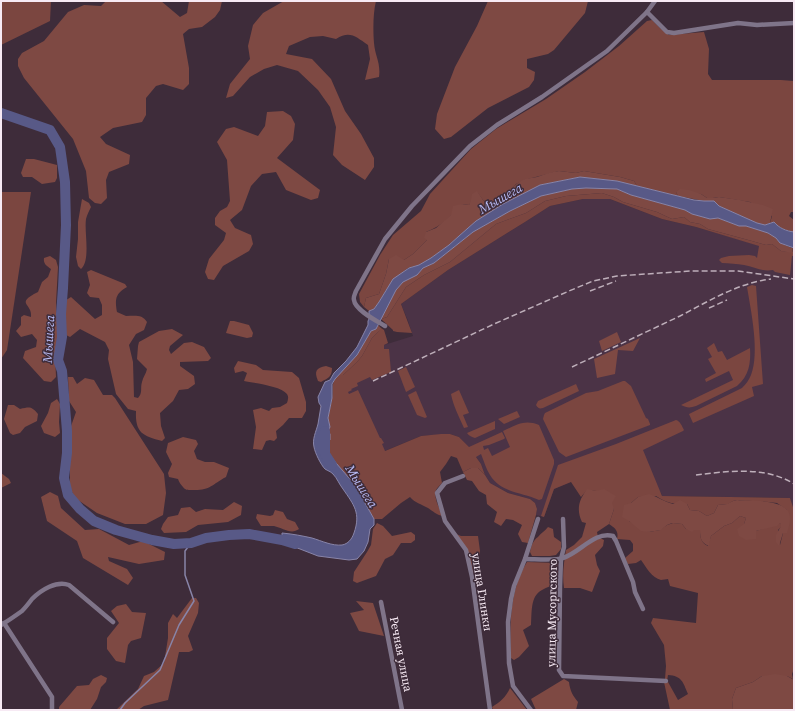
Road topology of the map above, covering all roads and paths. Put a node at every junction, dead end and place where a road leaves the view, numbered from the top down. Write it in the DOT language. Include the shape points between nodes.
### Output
graph roads {
  1 [pos="655,1"];
  2 [pos="647,12"];
  3 [pos="794,23"];
  4 [pos="385,326"];
  5 [pos="463,476"];
  6 [pos="538,519"];
  7 [pos="563,519"];
  8 [pos="525,559"];
  9 [pos="561,559"];
  10 [pos="381,602"];
  11 [pos="643,609"];
  12 [pos="113,622"];
  13 [pos="2,624"];
  14 [pos="666,680"];
  15 [pos="52,710"];
  16 [pos="402,710"];
  17 [pos="490,710"];
  18 [pos="531,710"];
  1 -- 2 [label="street"];
  2 -- 3 [label="street" via="667,32 674,33 738,23"];
  2 -- 4 [label="street" via="607,51 470,146 412,206 385,239 354,296 357,307"];
  5 -- 17 [label="street, улица Глинки" via="445,483 437,493 445,521 466,550"];
  6 -- 8 [label="street"];
  7 -- 9 [label="street, улица Мусоргского" via="564,547"];
  8 -- 9 [label="street"];
  8 -- 18 [label="street" via="511,599 508,663 513,686"];
  9 -- 11 [label="street" via="601,535 613,536"];
  9 -- 14 [label="street, улица Мусоргского" via="559,670 563,676"];
  10 -- 16 [label="street, Речная улица"];
  12 -- 13 [label="street" via="64,583 42,591 23,610"];
  13 -- 15 [label="street" via="52,697"];
}
